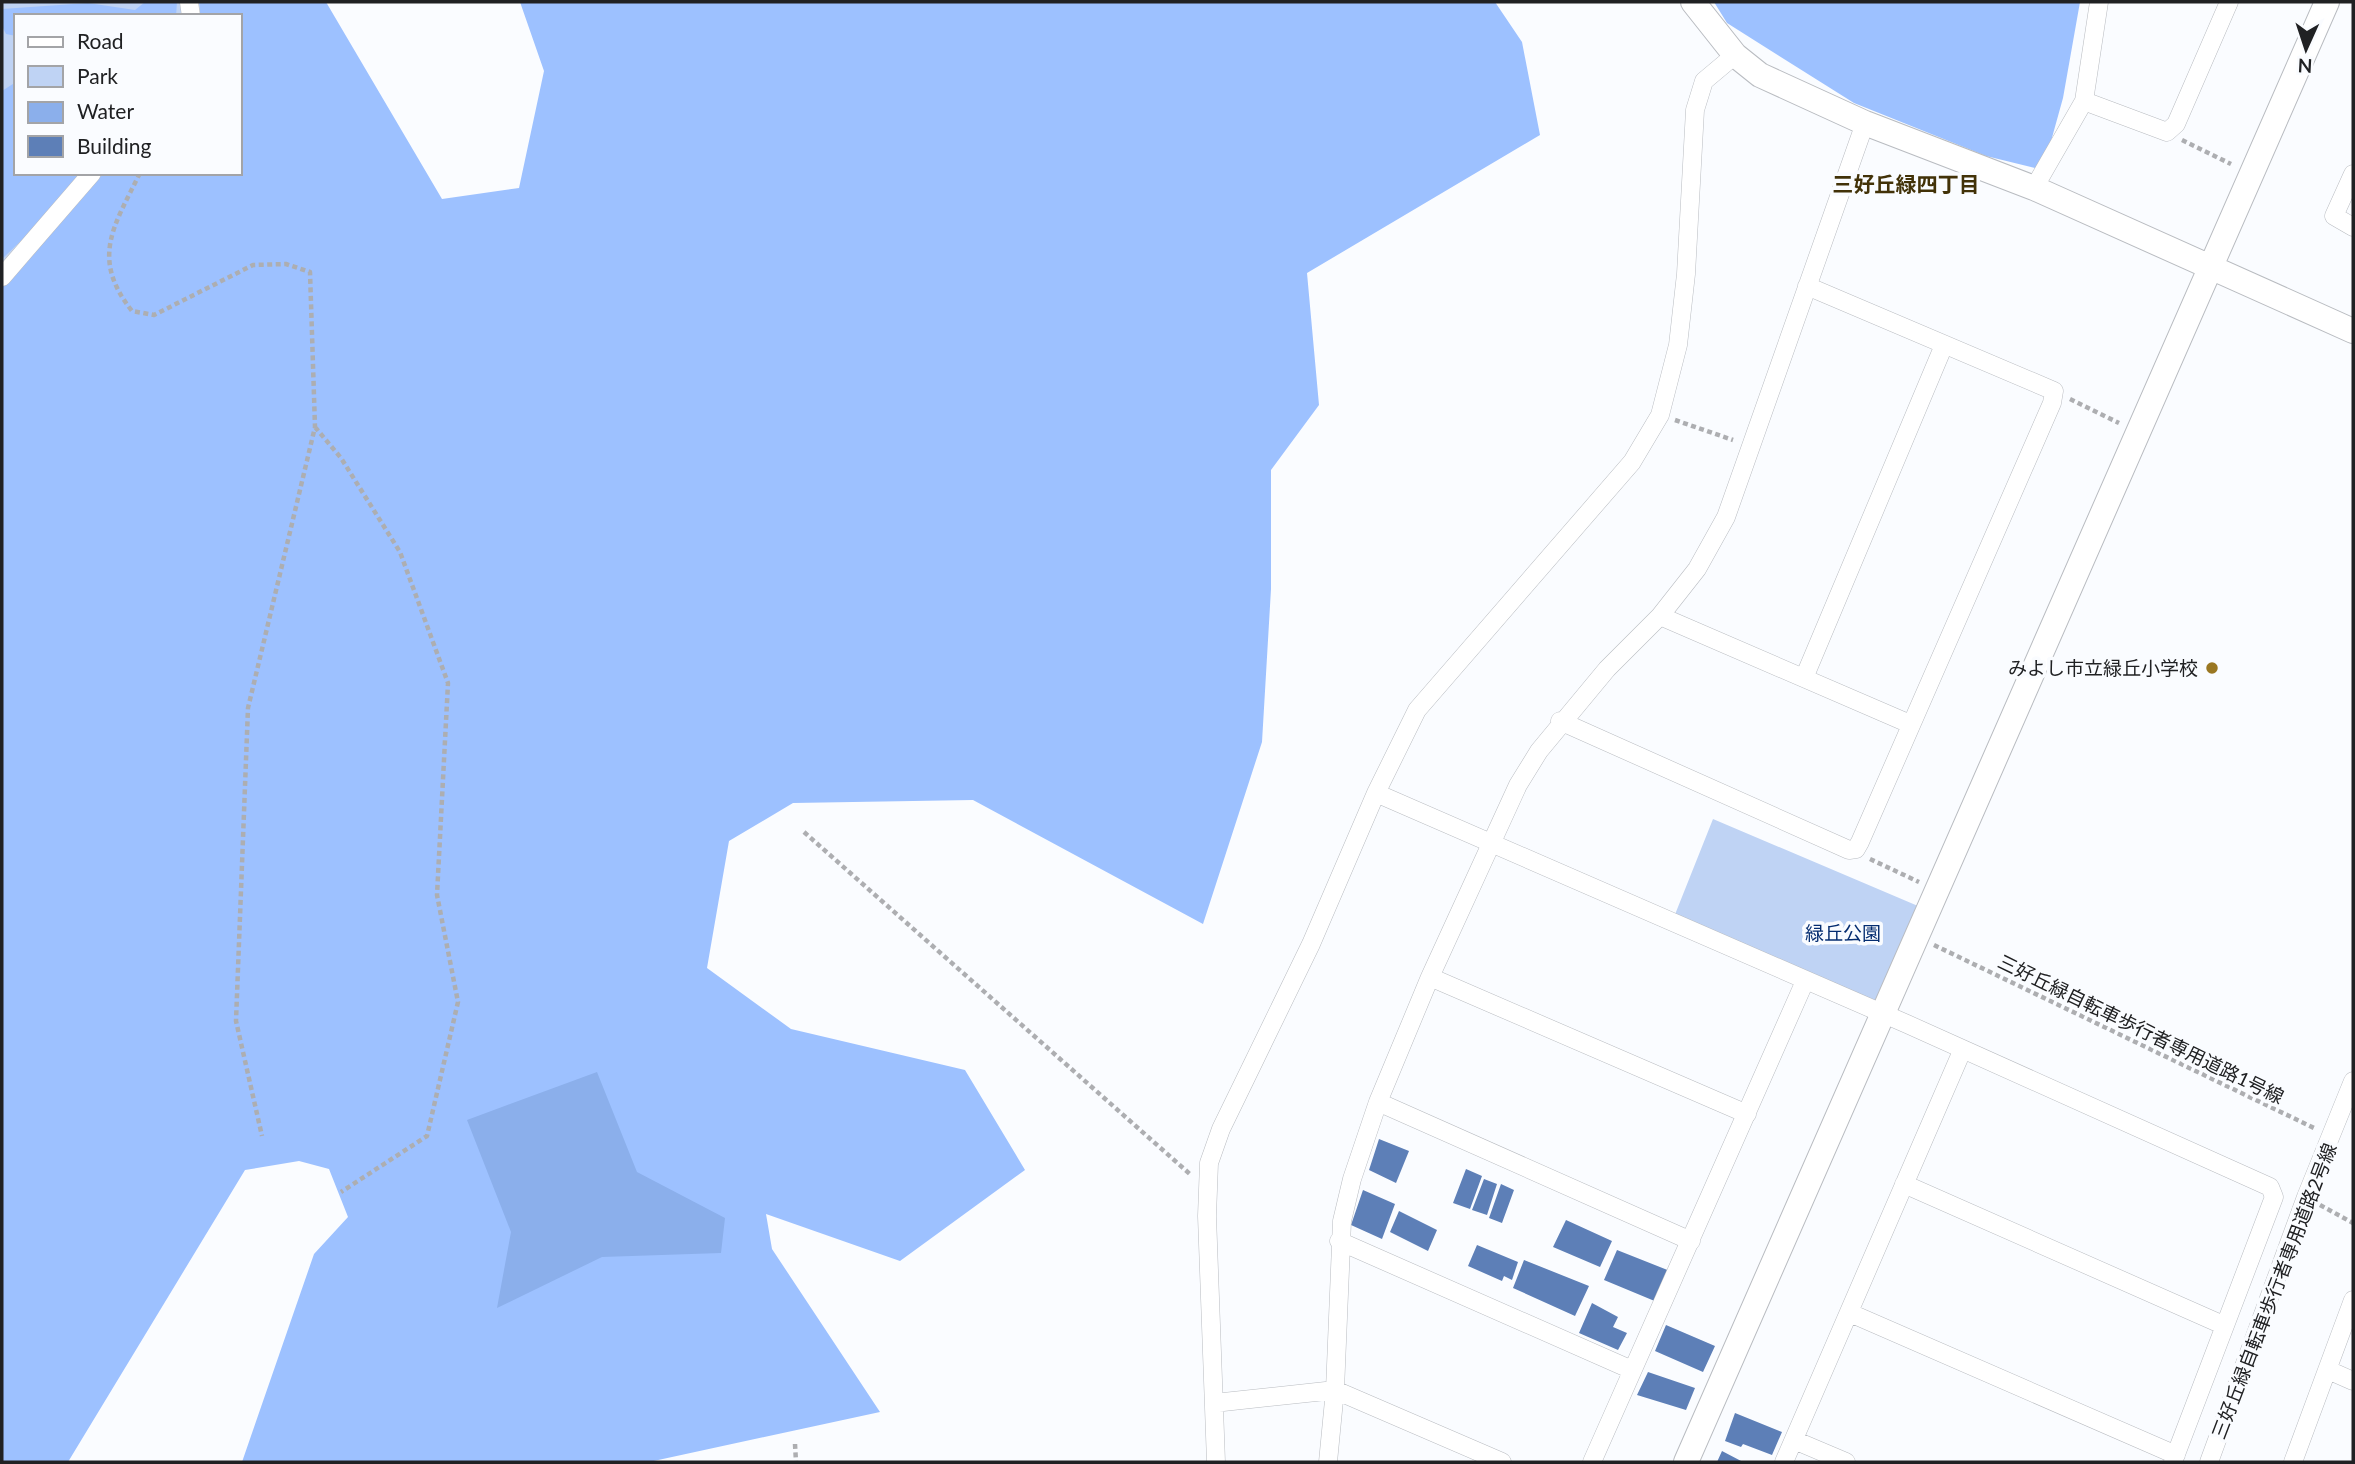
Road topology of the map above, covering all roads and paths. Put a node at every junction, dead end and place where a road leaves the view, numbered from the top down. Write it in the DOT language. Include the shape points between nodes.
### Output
graph roads {
  1 [pos="1693,2"];
  2 [pos="2099,2"];
  3 [pos="2229,2"];
  4 [pos="2327,2"];
  5 [pos="1735,55"];
  6 [pos="2084,101"];
  7 [pos="1866,123"];
  8 [pos="2167,132"];
  9 [pos="2220,161"];
  10 [pos="2353,174"];
  11 [pos="90,175"];
  12 [pos="139,175"];
  13 [pos="2034,188"];
  14 [pos="2353,227"];
  15 [pos="2212,265"];
  16 [pos="2,277"];
  17 [pos="1807,286"];
  18 [pos="2353,331"];
  19 [pos="1944,345"];
  20 [pos="2054,391"];
  21 [pos="1660,415"];
  22 [pos="315,426"];
  23 [pos="2139,433"];
  24 [pos="1751,446"];
  25 [pos="1660,616"];
  26 [pos="1804,678"];
  27 [pos="1560,721"];
  28 [pos="1910,724"];
  29 [pos="1376,793"];
  30 [pos="804,832"];
  31 [pos="1492,844"];
  32 [pos="1856,849"];
  33 [pos="1938,892"];
  34 [pos="1918,937"];
  35 [pos="1430,977"];
  36 [pos="1805,981"];
  37 [pos="1884,1015"];
  38 [pos="1962,1051"];
  39 [pos="2353,1081"];
  40 [pos="1378,1102"];
  41 [pos="1747,1114"];
  42 [pos="262,1136"];
  43 [pos="2332,1137"];
  44 [pos="1904,1184"];
  45 [pos="1208,1189"];
  46 [pos="341,1192"];
  47 [pos="2306,1197"];
  48 [pos="2353,1223"];
  49 [pos="1339,1241"];
  50 [pos="1690,1241"];
  51 [pos="2353,1300"];
  52 [pos="1850,1313"];
  53 [pos="2223,1325"];
  54 [pos="1632,1370"];
  55 [pos="2328,1370"];
  56 [pos="2353,1381"];
  57 [pos="1335,1390"];
  58 [pos="1214,1403"];
  59 [pos="1794,1440"];
  60 [pos="794,1444"];
  61 [pos="2174,1459"];
  62 [pos="796,1462"];
  63 [pos="1216,1462"];
  64 [pos="1328,1462"];
  65 [pos="1502,1462"];
  66 [pos="1592,1462"];
  67 [pos="1686,1462"];
  68 [pos="1784,1462"];
  69 [pos="1846,1462"];
  70 [pos="2209,1462"];
  71 [pos="2293,1462"];
  1 -- 5 [label="street"];
  2 -- 6 [label="street"];
  3 -- 8 [label="street" via="2176,124"];
  4 -- 15 [label="street"];
  5 -- 7 [label="street" via="1760,75"];
  5 -- 21 [label="street" via="1704,81 1695,110 1678,345"];
  6 -- 8 [label="street"];
  6 -- 13 [label="street"];
  7 -- 13 [label="street"];
  7 -- 17 [label="street"];
  8 -- 9 [label="path"];
  10 -- 14 [label="street" via="2334,216"];
  11 -- 16 [label="street"];
  12 -- 22 [label="path" via="107,251 108,270 117,292 132,311 154,315 254,265 286,264 310,272"];
  13 -- 15 [label="street"];
  15 -- 18 [label="street"];
  15 -- 23 [label="street"];
  17 -- 19 [label="street"];
  17 -- 24 [label="street"];
  19 -- 20 [label="street"];
  19 -- 26 [label="street"];
  20 -- 23 [label="path"];
  20 -- 28 [label="street"];
  21 -- 24 [label="path"];
  21 -- 29 [label="street" via="1632,462 1417,710"];
  22 -- 42 [label="path" via="248,708 236,1021"];
  22 -- 46 [label="path" via="341,458 400,552 448,683 437,895 458,1002 427,1136"];
  23 -- 33 [label="street"];
  24 -- 25 [label="street" via="1711,546"];
  25 -- 26 [label="street"];
  25 -- 27 [label="street"];
  26 -- 28 [label="street"];
  27 -- 31 [label="street" via="1518,785"];
  27 -- 32 [label="street" via="1849,850"];
  28 -- 32 [label="street"];
  29 -- 31 [label="street"];
  29 -- 45 [label="street" via="1311,944 1221,1129 1209,1163"];
  30 -- 45 [label="path"];
  31 -- 35 [label="street"];
  31 -- 36 [label="street"];
  32 -- 33 [label="path"];
  33 -- 34 [label="street"];
  34 -- 37 [label="street"];
  34 -- 43 [label="path, 三好丘緑自転車歩行者専用道路1号線"];
  35 -- 40 [label="street"];
  35 -- 41 [label="street"];
  36 -- 37 [label="street"];
  36 -- 41 [label="street"];
  37 -- 38 [label="street"];
  37 -- 67 [label="street"];
  38 -- 44 [label="street"];
  38 -- 53 [label="street" via="2270,1187 2274,1197"];
  39 -- 43 [label="street, 三好丘緑自転車歩行者専用道路2号線"];
  40 -- 49 [label="street" via="1352,1179"];
  40 -- 50 [label="street"];
  41 -- 50 [label="street"];
  43 -- 47 [label="street, 三好丘緑自転車歩行者専用道路2号線"];
  44 -- 52 [label="street"];
  44 -- 53 [label="street"];
  45 -- 58 [label="street"];
  47 -- 48 [label="path"];
  47 -- 70 [label="street, 三好丘緑自転車歩行者専用道路2号線"];
  49 -- 54 [label="street"];
  49 -- 57 [label="street"];
  50 -- 54 [label="street"];
  51 -- 55 [label="street"];
  52 -- 59 [label="street"];
  52 -- 61 [label="street"];
  53 -- 61 [label="street"];
  54 -- 66 [label="street"];
  55 -- 56 [label="street"];
  55 -- 71 [label="street"];
  57 -- 58 [label="street"];
  57 -- 64 [label="street"];
  57 -- 65 [label="street"];
  58 -- 63 [label="street"];
  59 -- 68 [label="street"];
  59 -- 69 [label="street"];
  60 -- 62 [label="path"];
}
